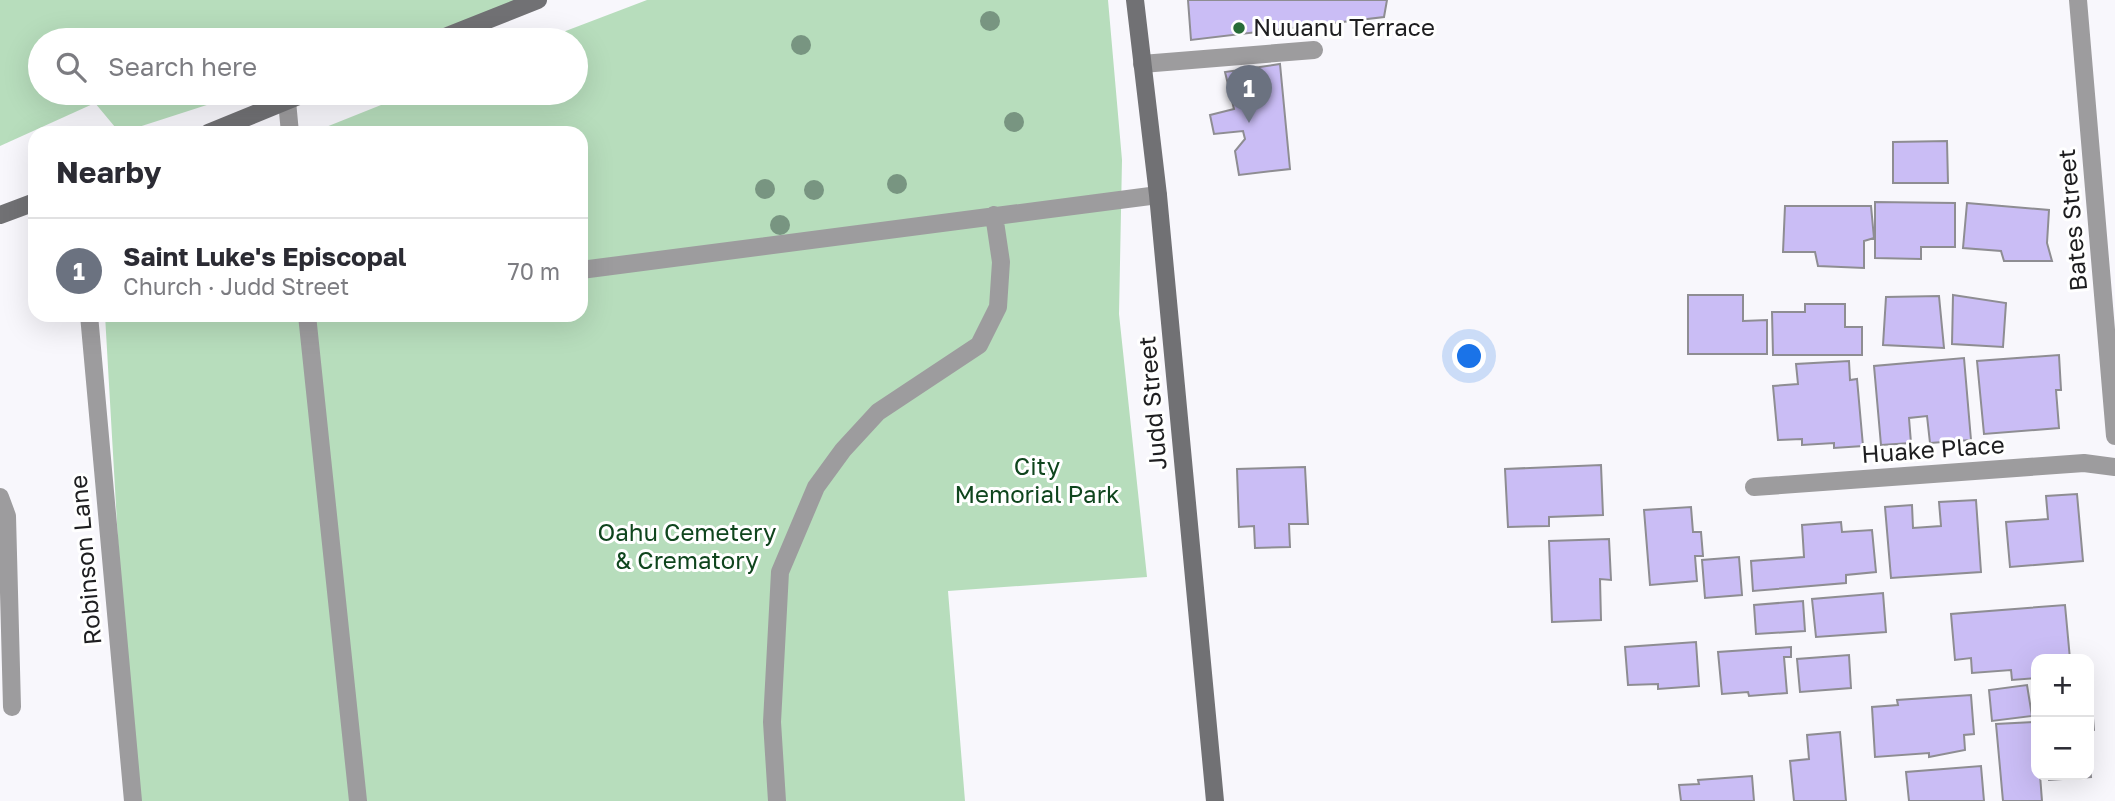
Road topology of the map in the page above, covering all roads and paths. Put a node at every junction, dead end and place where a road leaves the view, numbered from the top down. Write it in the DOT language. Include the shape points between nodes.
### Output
graph roads {
  1 [pos="538,0"];
  2 [pos="1135,0"];
  3 [pos="2078,0"];
  4 [pos="468,28"];
  5 [pos="1314,50"];
  6 [pos="1142,64"];
  7 [pos="277,105"];
  8 [pos="287,105"];
  9 [pos="225,126"];
  10 [pos="289,126"];
  11 [pos="1158,195"];
  12 [pos="28,205"];
  13 [pos="0,215"];
  14 [pos="995,215"];
  15 [pos="588,269"];
  16 [pos="90,322"];
  17 [pos="308,322"];
  18 [pos="2115,436"];
  19 [pos="2115,467"];
  20 [pos="1754,487"];
  21 [pos="0,497"];
  22 [pos="12,707"];
  23 [pos="133,801"];
  24 [pos="358,801"];
  25 [pos="777,801"];
  26 [pos="1215,801"];
  1 -- 4 [label="street"];
  2 -- 6 [label="street, Judd Street"];
  3 -- 18 [label="street, Bates Street"];
  5 -- 6 [label="street"];
  6 -- 11 [label="street, Judd Street"];
  7 -- 9 [label="street"];
  8 -- 10 [label="street"];
  11 -- 14 [label="street"];
  11 -- 26 [label="street, Judd Street"];
  12 -- 13 [label="street"];
  14 -- 15 [label="street"];
  14 -- 25 [label="street" via="1001,262 998,307 979,345 878,412 843,450 816,487 780,572 772,722"];
  16 -- 23 [label="street, Robinson Lane"];
  17 -- 24 [label="street"];
  19 -- 20 [label="street, Huake Place" via="2084,463"];
  21 -- 22 [label="street" via="7,516"];
}
